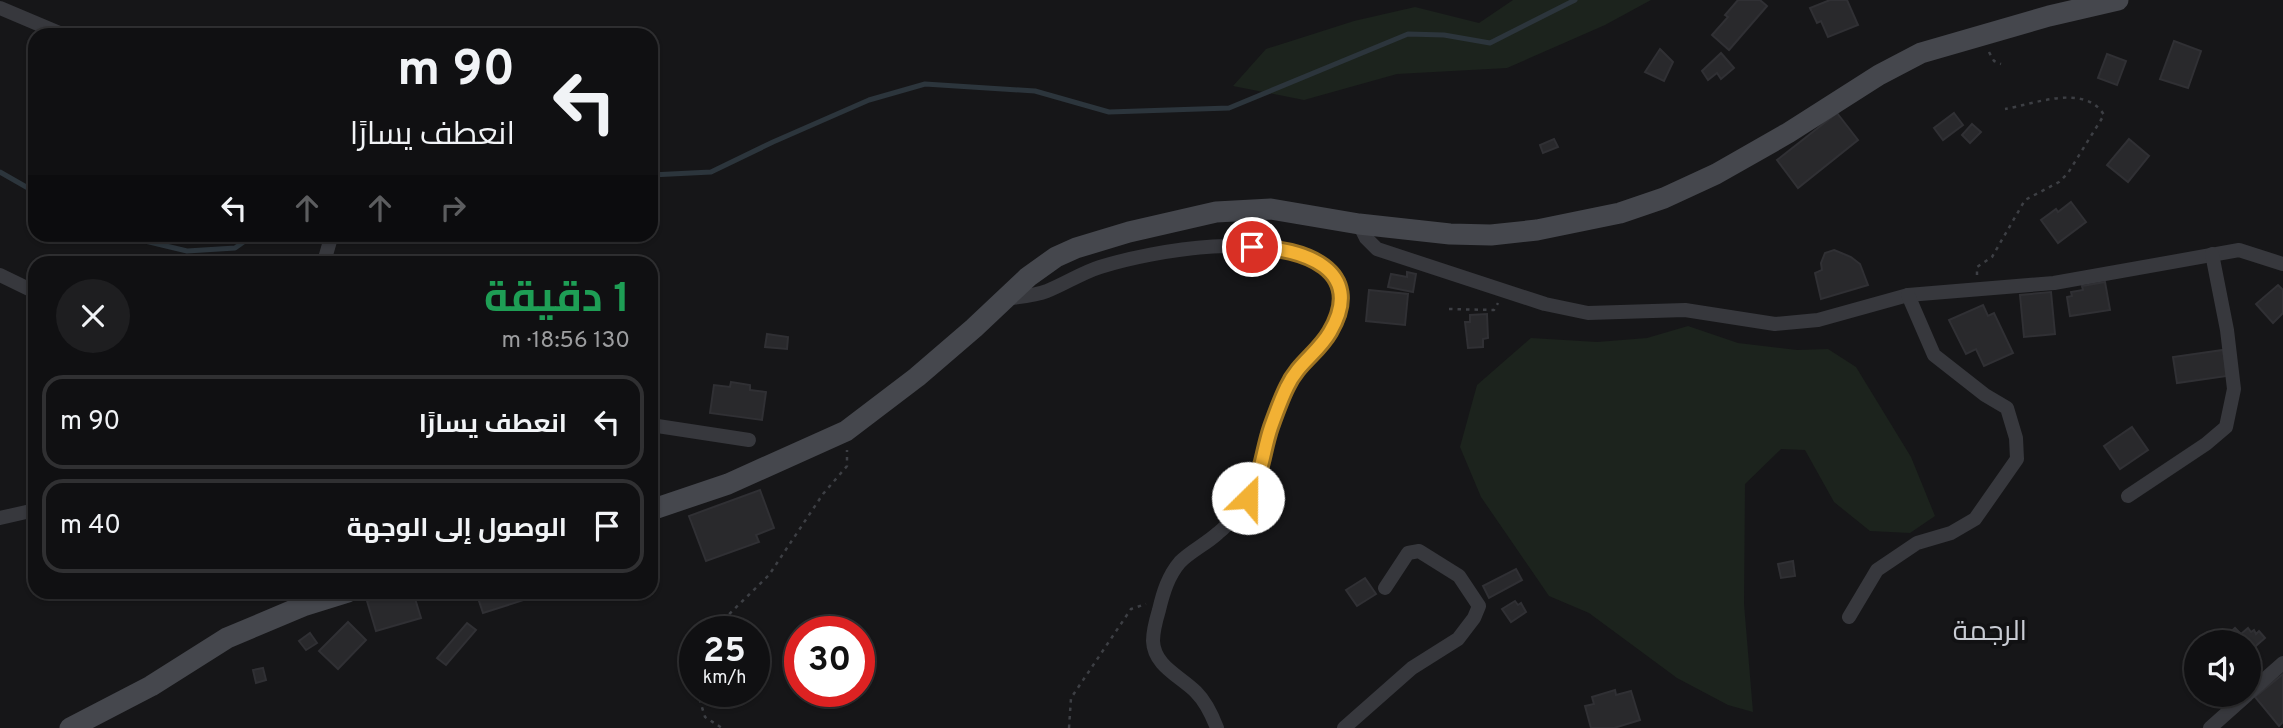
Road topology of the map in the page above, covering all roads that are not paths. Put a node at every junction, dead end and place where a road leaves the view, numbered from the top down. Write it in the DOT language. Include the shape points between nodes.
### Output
graph roads {
  1 [pos="2118,0"];
  2 [pos="0,8"];
  3 [pos="47,28"];
  4 [pos="1359,224"];
  5 [pos="2212,254"];
  6 [pos="2283,264"];
  7 [pos="0,275"];
  8 [pos="28,289"];
  9 [pos="1908,295"];
  10 [pos="1003,299"];
  11 [pos="658,426"];
  12 [pos="749,440"];
  13 [pos="2128,496"];
  14 [pos="658,508"];
  15 [pos="28,512"];
  16 [pos="0,518"];
  17 [pos="1385,588"];
  18 [pos="326,599"];
  19 [pos="1849,617"];
  20 [pos="2283,663"];
  21 [pos="2261,682"];
  22 [pos="2233,707"];
  23 [pos="70,728"];
  24 [pos="1217,728"];
  25 [pos="1344,728"];
  26 [pos="2210,728"];
  1 -- 4 [label="main road" via="1921,53 1716,174 1620,214 1491,235"];
  2 -- 3 [label="street"];
  4 -- 9 [label="street" via="1377,249 1545,304 1588,313 1685,310 1774,324 1818,320"];
  4 -- 10 [label="main road" via="1271,209 1216,212 1076,248 1028,276"];
  5 -- 6 [label="street" via="2239,250"];
  5 -- 9 [label="street" via="2054,284"];
  5 -- 13 [label="street" via="2234,388 2226,427"];
  7 -- 8 [label="street"];
  9 -- 19 [label="street" via="1934,355 2007,408 2017,438 2017,459 1975,519 1951,533 1917,543 1877,570"];
  10 -- 14 [label="main road" via="917,377 846,431 729,484"];
  10 -- 24 [label="street" via="1045,292 1067,279 1128,259 1201,248 1295,252 1315,260 1337,280 1342,291 1338,315 1323,343 1298,366 1287,387 1255,486 1219,533 1178,564 1160,604 1154,651 1164,667 1198,694"];
  11 -- 12 [label="street"];
  15 -- 16 [label="street"];
  17 -- 25 [label="street" via="1408,553 1419,551 1459,576 1479,606 1458,639 1412,668"];
  18 -- 23 [label="main road" via="227,638 151,687"];
  20 -- 21 [label="street"];
  22 -- 26 [label="street"];
}
